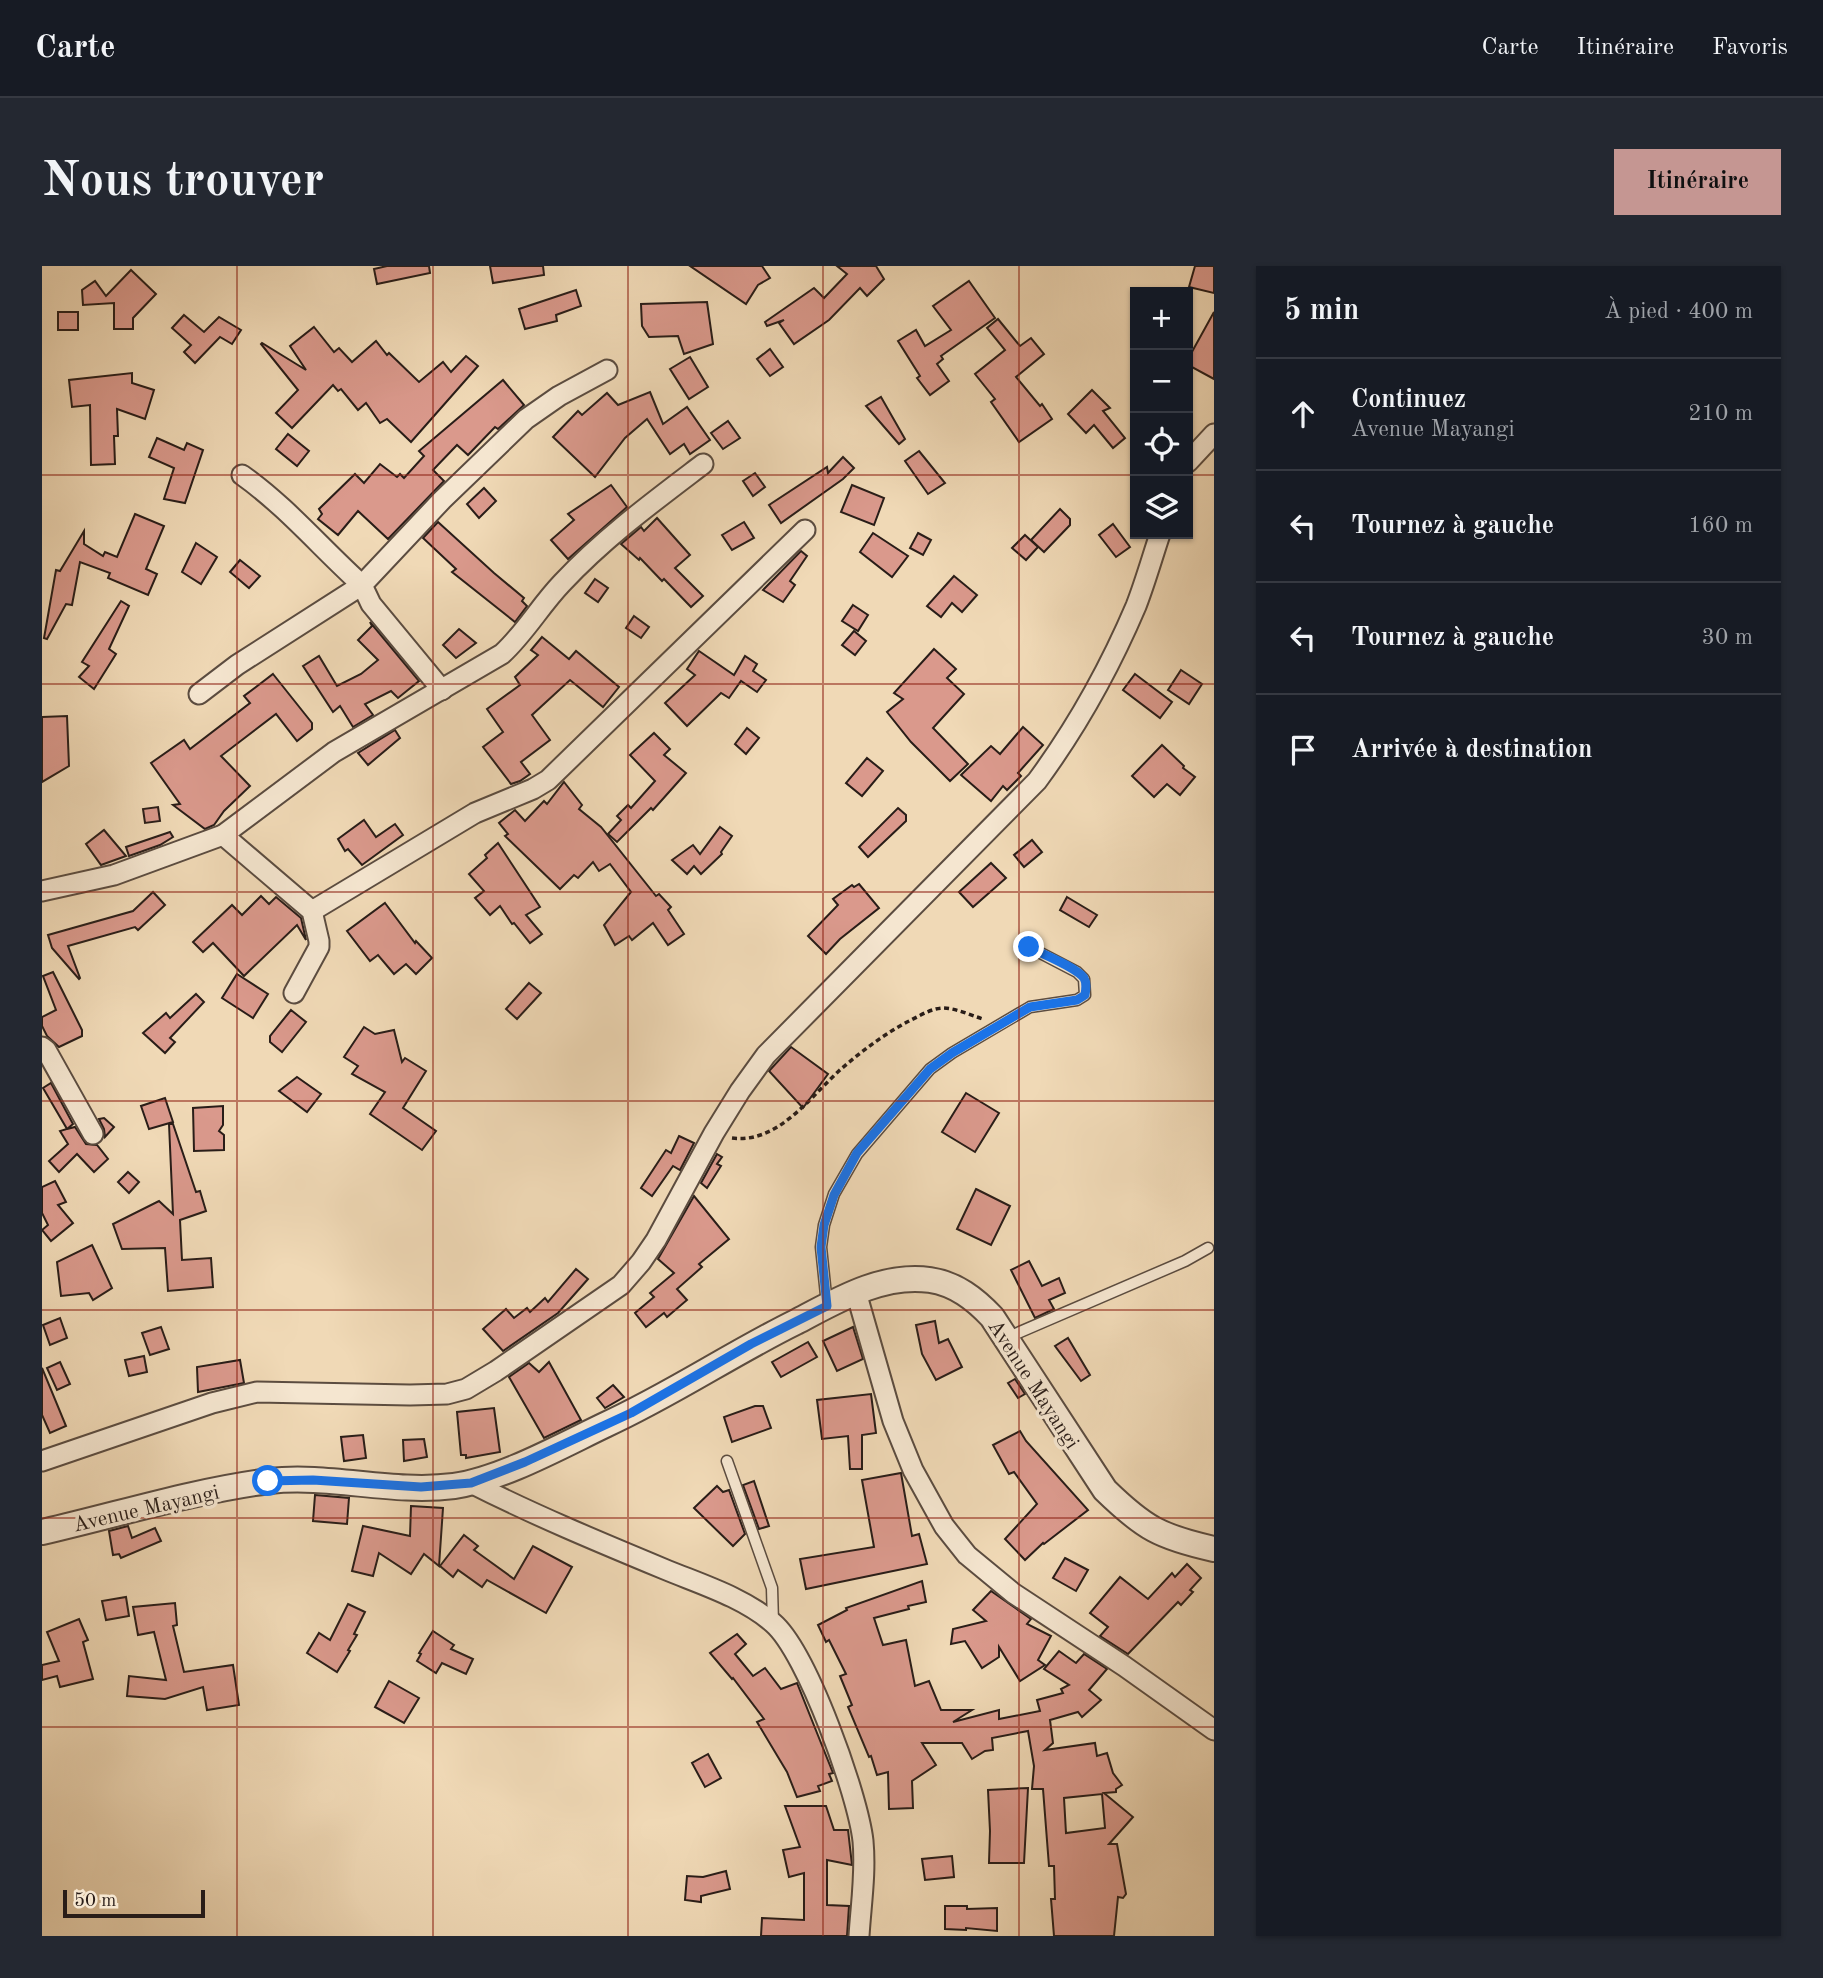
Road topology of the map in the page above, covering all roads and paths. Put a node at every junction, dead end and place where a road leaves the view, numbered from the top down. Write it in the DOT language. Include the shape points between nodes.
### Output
graph roads {
  1 [pos="607,370"];
  2 [pos="1214,434"];
  3 [pos="1193,457"];
  4 [pos="702,464"];
  5 [pos="242,475"];
  6 [pos="805,530"];
  7 [pos="1158,539"];
  8 [pos="362,584"];
  9 [pos="442,690"];
  10 [pos="199,694"];
  11 [pos="223,835"];
  12 [pos="42,891"];
  13 [pos="312,911"];
  14 [pos="1029,947"];
  15 [pos="294,993"];
  16 [pos="998,1024"];
  17 [pos="42,1047"];
  18 [pos="714,1133"];
  19 [pos="93,1134"];
  20 [pos="1208,1248"];
  21 [pos="856,1292"];
  22 [pos="827,1306"];
  23 [pos="1005,1338"];
  24 [pos="42,1461"];
  25 [pos="727,1461"];
  26 [pos="471,1483"];
  27 [pos="42,1532"];
  28 [pos="1214,1549"];
  29 [pos="773,1623"];
  30 [pos="1214,1730"];
  31 [pos="859,1936"];
  1 -- 8 [label="street" via="526,419"];
  2 -- 3 [label="street"];
  4 -- 9 [label="street" via="601,544 502,654"];
  5 -- 8 [label="street" via="292,515"];
  6 -- 13 [label="street" via="548,780 475,813"];
  7 -- 18 [label="street" via="1124,631 1078,720 1037,782 766,1055"];
  8 -- 9 [label="street" via="370,604"];
  8 -- 10 [label="street"];
  9 -- 11 [label="street" via="334,752"];
  11 -- 12 [label="street" via="114,875"];
  11 -- 13 [label="street"];
  13 -- 15 [label="street" via="319,947"];
  14 -- 16 [label="lane" via="1076,972 1084,979 1085,995 1030,1007"];
  16 -- 18 [label="path" via="953,1009 930,1010 888,1032 771,1130 746,1140"];
  16 -- 22 [label="lane" via="930,1069 857,1153 824,1225 821,1247"];
  17 -- 19 [label="street"];
  18 -- 24 [label="street" via="656,1240 621,1285 466,1389 410,1395 257,1392"];
  20 -- 23 [label="lane"];
  21 -- 22 [label="street, Avenue Mayangi"];
  21 -- 23 [label="street, Avenue Mayangi" via="897,1280 930,1280 957,1288 978,1302"];
  21 -- 30 [label="street" via="913,1470 967,1555 1013,1593"];
  22 -- 26 [label="street, Avenue Mayangi" via="631,1413"];
  23 -- 28 [label="street, Avenue Mayangi" via="1105,1490 1146,1526 1177,1541"];
  25 -- 29 [label="lane" via="772,1588"];
  26 -- 27 [label="street, Avenue Mayangi" via="421,1487 268,1481 165,1500"];
  26 -- 29 [label="street" via="724,1595"];
  29 -- 31 [label="street" via="799,1657 855,1803 865,1868"];
}
